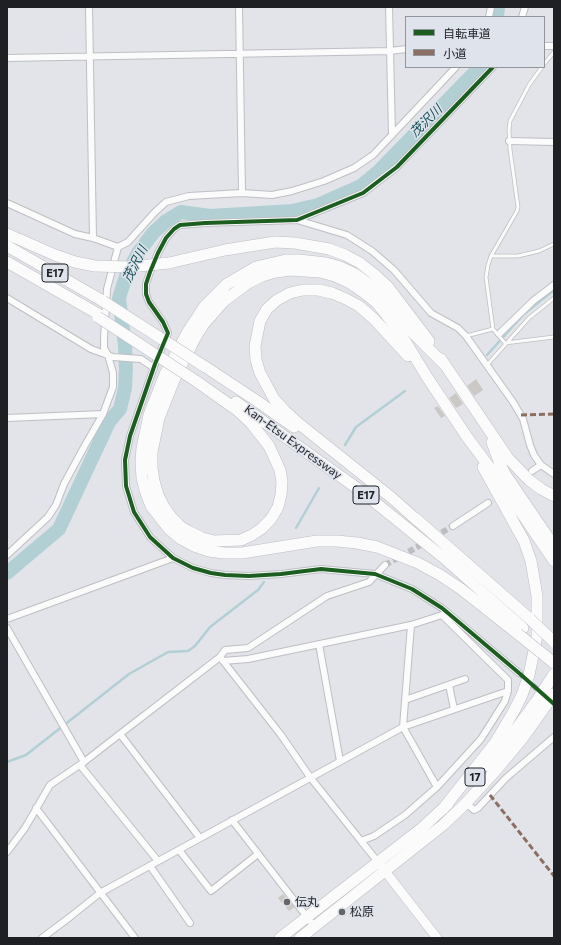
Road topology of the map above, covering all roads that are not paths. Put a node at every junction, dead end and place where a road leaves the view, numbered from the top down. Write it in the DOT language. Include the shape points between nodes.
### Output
graph roads {
  1 [pos="89,7"];
  2 [pos="239,7"];
  3 [pos="389,7"];
  4 [pos="405,49"];
  5 [pos="390,51"];
  6 [pos="554,52"];
  7 [pos="240,53"];
  8 [pos="90,56"];
  9 [pos="7,58"];
  10 [pos="545,63"];
  11 [pos="455,68"];
  12 [pos="492,68"];
  13 [pos="541,68"];
  14 [pos="392,135"];
  15 [pos="509,141"];
  16 [pos="554,142"];
  17 [pos="242,193"];
  18 [pos="7,203"];
  19 [pos="297,220"];
  20 [pos="7,234"];
  21 [pos="93,238"];
  22 [pos="554,244"];
  23 [pos="7,246"];
  24 [pos="118,247"];
  25 [pos="491,256"];
  26 [pos="7,262"];
  27 [pos="554,285"];
  28 [pos="7,298"];
  29 [pos="554,298"];
  30 [pos="493,329"];
  31 [pos="499,335"];
  32 [pos="466,336"];
  33 [pos="554,337"];
  34 [pos="505,343"];
  35 [pos="111,356"];
  36 [pos="445,365"];
  37 [pos="487,365"];
  38 [pos="154,368"];
  39 [pos="427,377"];
  40 [pos="197,379"];
  41 [pos="103,414"];
  42 [pos="7,418"];
  43 [pos="487,428"];
  44 [pos="468,437"];
  45 [pos="541,465"];
  46 [pos="532,471"];
  47 [pos="554,474"];
  48 [pos="554,496"];
  49 [pos="488,503"];
  50 [pos="419,522"];
  51 [pos="453,526"];
  52 [pos="554,546"];
  53 [pos="7,555"];
  54 [pos="173,558"];
  55 [pos="554,561"];
  56 [pos="386,565"];
  57 [pos="375,574"];
  58 [pos="442,608"];
  59 [pos="442,615"];
  60 [pos="7,620"];
  61 [pos="411,625"];
  62 [pos="7,628"];
  63 [pos="520,631"];
  64 [pos="554,642"];
  65 [pos="319,644"];
  66 [pos="554,657"];
  67 [pos="221,659"];
  68 [pos="554,663"];
  69 [pos="520,673"];
  70 [pos="554,674"];
  71 [pos="465,679"];
  72 [pos="450,684"];
  73 [pos="508,691"];
  74 [pos="554,695"];
  75 [pos="405,700"];
  76 [pos="454,709"];
  77 [pos="403,727"];
  78 [pos="120,734"];
  79 [pos="554,737"];
  80 [pos="340,761"];
  81 [pos="82,763"];
  82 [pos="310,777"];
  83 [pos="437,787"];
  84 [pos="466,803"];
  85 [pos="36,808"];
  86 [pos="443,809"];
  87 [pos="232,820"];
  88 [pos="200,838"];
  89 [pos="361,841"];
  90 [pos="179,850"];
  91 [pos="7,852"];
  92 [pos="258,854"];
  93 [pos="158,861"];
  94 [pos="150,866"];
  95 [pos="382,866"];
  96 [pos="100,893"];
  97 [pos="307,917"];
  98 [pos="190,923"];
  99 [pos="314,926"];
  100 [pos="284,936"];
  101 [pos="42,938"];
  102 [pos="135,938"];
  103 [pos="300,938"];
  104 [pos="437,938"];
  1 -- 8 [label="street"];
  2 -- 7 [label="street"];
  3 -- 5 [label="street"];
  4 -- 5 [label="street"];
  5 -- 7 [label="street"];
  5 -- 14 [label="street"];
  6 -- 10 [label="lane"];
  7 -- 8 [label="street"];
  7 -- 17 [label="street"];
  8 -- 9 [label="street"];
  8 -- 21 [label="street"];
  11 -- 14 [label="street"];
  12 -- 19 [label="street" via="397,167 381,180 363,192"];
  13 -- 15 [label="lane" via="513,113"];
  14 -- 17 [label="street" via="373,155 354,168 324,181 272,195"];
  15 -- 16 [label="street"];
  15 -- 25 [label="lane" via="518,207"];
  17 -- 24 [label="street" via="189,196 166,202 128,242"];
  18 -- 21 [label="street" via="75,234"];
  19 -- 32 [label="street" via="347,235 372,251 394,270 431,313 451,323"];
  19 -- 38 [label="street" via="205,223 180,225 174,229 158,253 146,284 148,302 168,332"];
  20 -- 36 [label="highway, bridge" via="55,255 95,266 169,263 275,242 329,249 360,263 388,287"];
  21 -- 24 [label="street"];
  22 -- 25 [label="lane" via="518,256"];
  23 -- 50 [label="highway, Kan-Etsu Expressway / E17, bridge" via="103,301 257,401"];
  24 -- 35 [label="street" via="107,288 104,348"];
  25 -- 30 [label="lane" via="486,277"];
  26 -- 40 [label="highway, Kan-Etsu Expressway / E17, bridge" via="99,316"];
  27 -- 31 [label="street" via="533,301"];
  28 -- 35 [label="street" via="91,349"];
  29 -- 34 [label="lane" via="529,318"];
  30 -- 31 [label="lane"];
  30 -- 32 [label="lane"];
  31 -- 34 [label="lane"];
  32 -- 37 [label="street"];
  33 -- 34 [label="lane"];
  34 -- 37 [label="lane"];
  35 -- 38 [label="street" via="142,360"];
  35 -- 41 [label="street" via="113,387"];
  36 -- 43 [label="highway"];
  36 -- 63 [label="highway" via="415,335 383,296 355,274 340,267 312,261 286,260 256,267 227,284 204,307 165,374 145,430 141,462 146,493 151,506 169,529 194,546 224,553 242,553 317,541 377,547 418,563 440,575"];
  37 -- 45 [label="street" via="514,402 523,419 534,455"];
  38 -- 54 [label="street" via="130,436 125,460 126,486 134,512 150,538"];
  39 -- 40 [label="highway" via="399,331 377,303 335,276 320,272 276,272 262,276 236,291 212,313 195,338 166,399 152,452 154,482 164,507 172,518 181,527 202,538 226,541 241,540 252,535 271,519 281,495 280,470 269,446 252,424"];
  39 -- 44 [label="highway"];
  39 -- 50 [label="highway" via="374,318 359,306 332,293 318,290 290,293 267,309 260,321 255,346 256,360 274,399 298,423"];
  40 -- 63 [label="highway, Kan-Etsu Expressway / E17" via="258,417 361,491 444,558"];
  41 -- 42 [label="street"];
  41 -- 53 [label="street" via="48,517"];
  43 -- 48 [label="highway" via="518,469 541,489"];
  43 -- 52 [label="highway" via="505,474"];
  44 -- 55 [label="highway"];
  44 -- 86 [label="highway" via="524,541 531,561 538,596 537,636 529,675 514,711 494,743"];
  45 -- 46 [label="street"];
  45 -- 47 [label="street"];
  49 -- 51 [label="street"];
  50 -- 64 [label="highway, Kan-Etsu Expressway / E17, bridge"];
  54 -- 57 [label="street" via="193,568 225,575 249,576 321,569"];
  54 -- 60 [label="street"];
  56 -- 57 [label="street"];
  57 -- 58 [label="street" via="412,590"];
  57 -- 67 [label="street" via="369,582 327,596 248,648 225,650"];
  58 -- 59 [label="street"];
  58 -- 69 [label="street"];
  59 -- 61 [label="street"];
  59 -- 73 [label="street" via="508,680"];
  61 -- 65 [label="street"];
  61 -- 75 [label="street"];
  62 -- 81 [label="street"];
  63 -- 66 [label="highway, Kan-Etsu Expressway / E17"];
  63 -- 68 [label="highway, bridge"];
  65 -- 67 [label="street" via="248,659"];
  65 -- 80 [label="street"];
  67 -- 78 [label="street"];
  67 -- 82 [label="street" via="281,735"];
  70 -- 86 [label="highway, 17" via="506,743"];
  71 -- 72 [label="street"];
  72 -- 75 [label="street"];
  72 -- 76 [label="street"];
  73 -- 76 [label="street"];
  73 -- 83 [label="street" via="505,701 481,739"];
  74 -- 84 [label="highway, 17" via="497,769"];
  75 -- 77 [label="street"];
  76 -- 77 [label="street"];
  77 -- 80 [label="street"];
  77 -- 83 [label="street"];
  78 -- 81 [label="street"];
  78 -- 88 [label="street"];
  79 -- 84 [label="street" via="506,778 478,808 474,810"];
  80 -- 82 [label="street"];
  81 -- 85 [label="street" via="50,785"];
  81 -- 93 [label="street"];
  82 -- 87 [label="street"];
  82 -- 89 [label="street"];
  83 -- 89 [label="street" via="405,815 374,836"];
  84 -- 95 [label="highway, 17" via="443,825"];
  85 -- 91 [label="street"];
  85 -- 96 [label="street"];
  86 -- 95 [label="highway, 17"];
  87 -- 88 [label="street"];
  87 -- 92 [label="street"];
  88 -- 90 [label="street"];
  89 -- 95 [label="street"];
  90 -- 92 [label="street" via="211,891"];
  90 -- 93 [label="street"];
  92 -- 97 [label="street"];
  93 -- 94 [label="street"];
  94 -- 96 [label="street"];
  94 -- 98 [label="street"];
  95 -- 97 [label="highway, 17"];
  95 -- 99 [label="highway, 17"];
  95 -- 104 [label="street"];
  96 -- 101 [label="street"];
  96 -- 102 [label="street"];
  97 -- 99 [label="street"];
  97 -- 100 [label="highway, 17"];
  99 -- 103 [label="highway, 17"];
}
